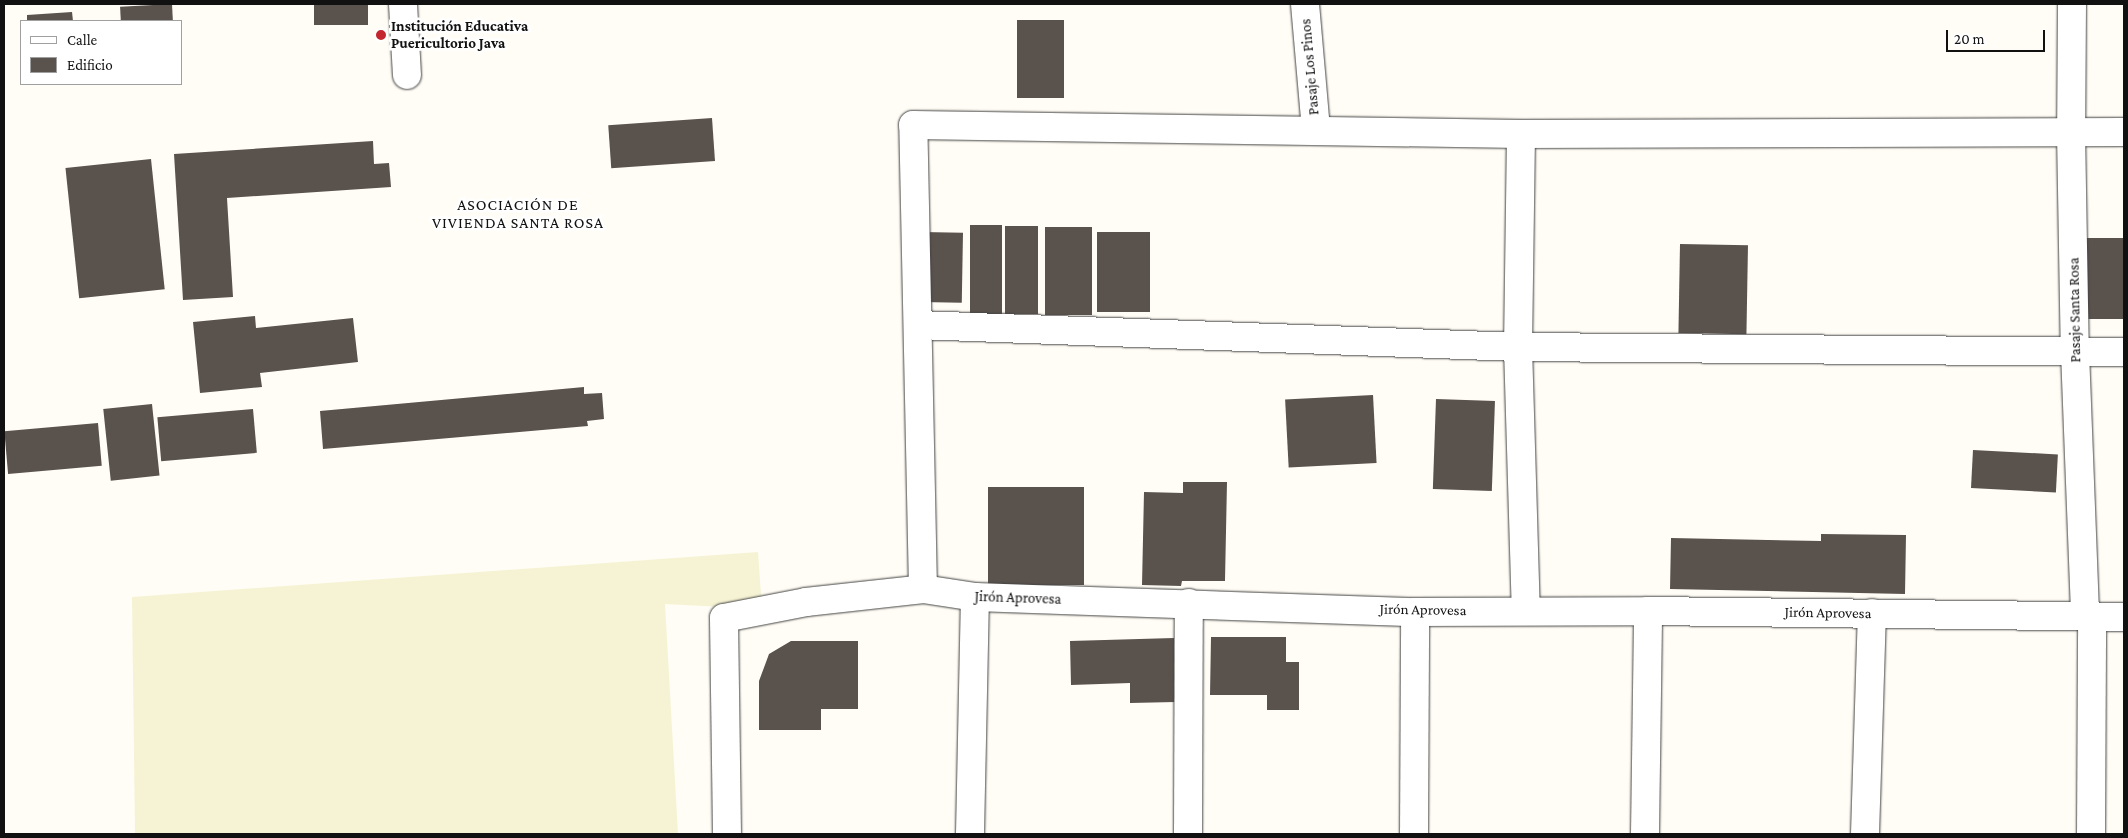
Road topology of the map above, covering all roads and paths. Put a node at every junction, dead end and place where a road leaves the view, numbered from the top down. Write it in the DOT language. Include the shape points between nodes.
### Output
graph roads {
  1 [pos="403,4"];
  2 [pos="1304,4"];
  3 [pos="2072,4"];
  4 [pos="407,75"];
  5 [pos="1316,130"];
  6 [pos="2071,132"];
  7 [pos="2124,132"];
  8 [pos="1521,134"];
  9 [pos="918,325"];
  10 [pos="1518,347"];
  11 [pos="2075,352"];
  12 [pos="2124,352"];
  13 [pos="924,589"];
  14 [pos="975,597"];
  15 [pos="1189,603"];
  16 [pos="1526,610"];
  17 [pos="1648,611"];
  18 [pos="1415,612"];
  19 [pos="1872,614"];
  20 [pos="2088,616"];
  21 [pos="2124,616"];
  22 [pos="727,834"];
  23 [pos="970,834"];
  24 [pos="1188,834"];
  25 [pos="1414,834"];
  26 [pos="1645,834"];
  27 [pos="1865,834"];
  28 [pos="2091,834"];
  1 -- 4 [label="street"];
  2 -- 5 [label="street, Pasaje Los Pinos"];
  3 -- 6 [label="street, Pasaje Santa Rosa"];
  5 -- 8 [label="street"];
  5 -- 9 [label="street" via="913,124"];
  6 -- 7 [label="street"];
  6 -- 8 [label="street"];
  6 -- 11 [label="street, Pasaje Santa Rosa"];
  8 -- 10 [label="street"];
  9 -- 10 [label="street"];
  9 -- 13 [label="street"];
  10 -- 11 [label="street"];
  10 -- 16 [label="street"];
  11 -- 12 [label="street"];
  11 -- 20 [label="street, Pasaje Santa Rosa"];
  13 -- 14 [label="street, Jirón Aprovesa"];
  13 -- 22 [label="street, Jirón Aprovesa" via="806,602 724,618"];
  14 -- 15 [label="street, Jirón Aprovesa"];
  14 -- 23 [label="street"];
  15 -- 18 [label="street, Jirón Aprovesa"];
  15 -- 24 [label="street"];
  16 -- 17 [label="street, Jirón Aprovesa"];
  16 -- 18 [label="street, Jirón Aprovesa"];
  17 -- 19 [label="street, Jirón Aprovesa"];
  17 -- 26 [label="street"];
  18 -- 25 [label="street"];
  19 -- 20 [label="street, Jirón Aprovesa"];
  19 -- 27 [label="street"];
  20 -- 21 [label="street, Jirón Aprovesa"];
  20 -- 28 [label="street, Pasaje Santa Rosa"];
}
